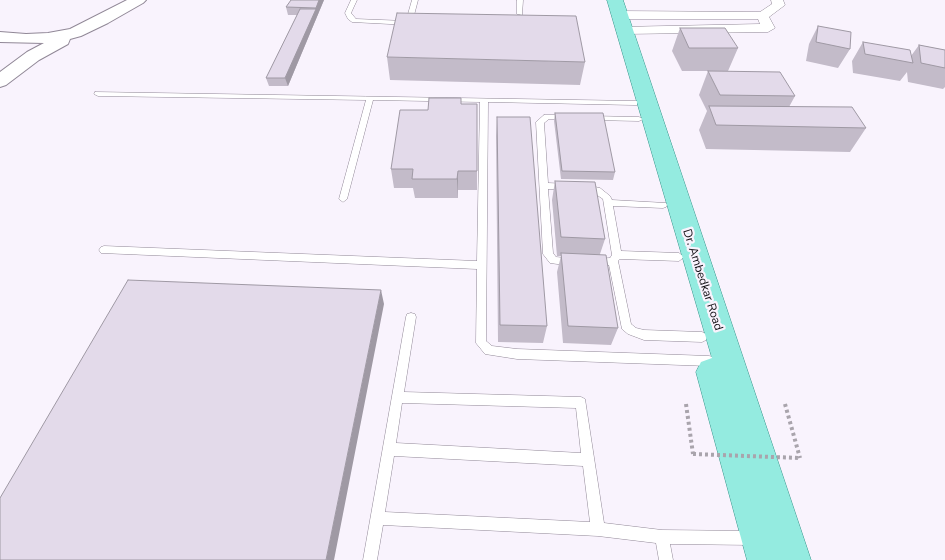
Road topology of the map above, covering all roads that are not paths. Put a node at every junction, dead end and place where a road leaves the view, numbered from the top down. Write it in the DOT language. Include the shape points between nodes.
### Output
graph roads {
  1 [pos="138,0"];
  2 [pos="354,0"];
  3 [pos="416,0"];
  4 [pos="520,0"];
  5 [pos="777,0"];
  6 [pos="616,11"];
  7 [pos="520,14"];
  8 [pos="409,23"];
  9 [pos="417,24"];
  10 [pos="74,33"];
  11 [pos="0,37"];
  12 [pos="26,39"];
  13 [pos="33,56"];
  14 [pos="1,80"];
  15 [pos="98,94"];
  16 [pos="370,98"];
  17 [pos="484,100"];
  18 [pos="636,111"];
  19 [pos="544,186"];
  20 [pos="343,199"];
  21 [pos="608,203"];
  22 [pos="663,205"];
  23 [pos="104,250"];
  24 [pos="679,257"];
  25 [pos="615,258"];
  26 [pos="481,264"];
  27 [pos="411,317"];
  28 [pos="706,349"];
  29 [pos="397,397"];
  30 [pos="388,449"];
  31 [pos="588,460"];
  32 [pos="377,518"];
  33 [pos="598,529"];
  34 [pos="662,537"];
  35 [pos="764,549"];
  36 [pos="370,560"];
  37 [pos="666,560"];
  38 [pos="791,560"];
  1 -- 10 [label="street"];
  2 -- 8 [label="lane" via="348,13 354,21"];
  3 -- 8 [label="lane"];
  4 -- 7 [label="lane"];
  5 -- 6 [label="street" via="779,5 762,16"];
  6 -- 18 [label="main road, Dr. Ambedkar Road"];
  6 -- 38 [label="main road, Dr. Ambedkar Road"];
  8 -- 9 [label="lane"];
  10 -- 12 [label="street"];
  10 -- 13 [label="street"];
  11 -- 12 [label="street"];
  12 -- 13 [label="street" via="32,46"];
  13 -- 14 [label="street"];
  15 -- 16 [label="lane"];
  16 -- 17 [label="lane"];
  16 -- 20 [label="lane"];
  17 -- 18 [label="lane"];
  17 -- 26 [label="lane"];
  18 -- 19 [label="lane" via="542,119"];
  18 -- 22 [label="main road, Dr. Ambedkar Road"];
  19 -- 21 [label="lane" via="597,190"];
  19 -- 25 [label="lane" via="548,254 553,260 607,263"];
  21 -- 22 [label="lane"];
  21 -- 25 [label="lane"];
  22 -- 24 [label="main road, Dr. Ambedkar Road"];
  23 -- 26 [label="lane"];
  24 -- 25 [label="lane"];
  24 -- 28 [label="main road, Dr. Ambedkar Road"];
  25 -- 28 [label="lane" via="626,326 644,335"];
  26 -- 28 [label="lane" via="481,343 489,351 516,354"];
  27 -- 29 [label="lane"];
  28 -- 35 [label="main road, Dr. Ambedkar Road"];
  29 -- 30 [label="lane"];
  29 -- 31 [label="lane" via="581,403"];
  30 -- 31 [label="lane"];
  30 -- 32 [label="lane"];
  31 -- 33 [label="lane"];
  32 -- 33 [label="lane"];
  32 -- 36 [label="lane"];
  33 -- 34 [label="lane"];
  34 -- 35 [label="lane"];
  34 -- 37 [label="lane"];
}
